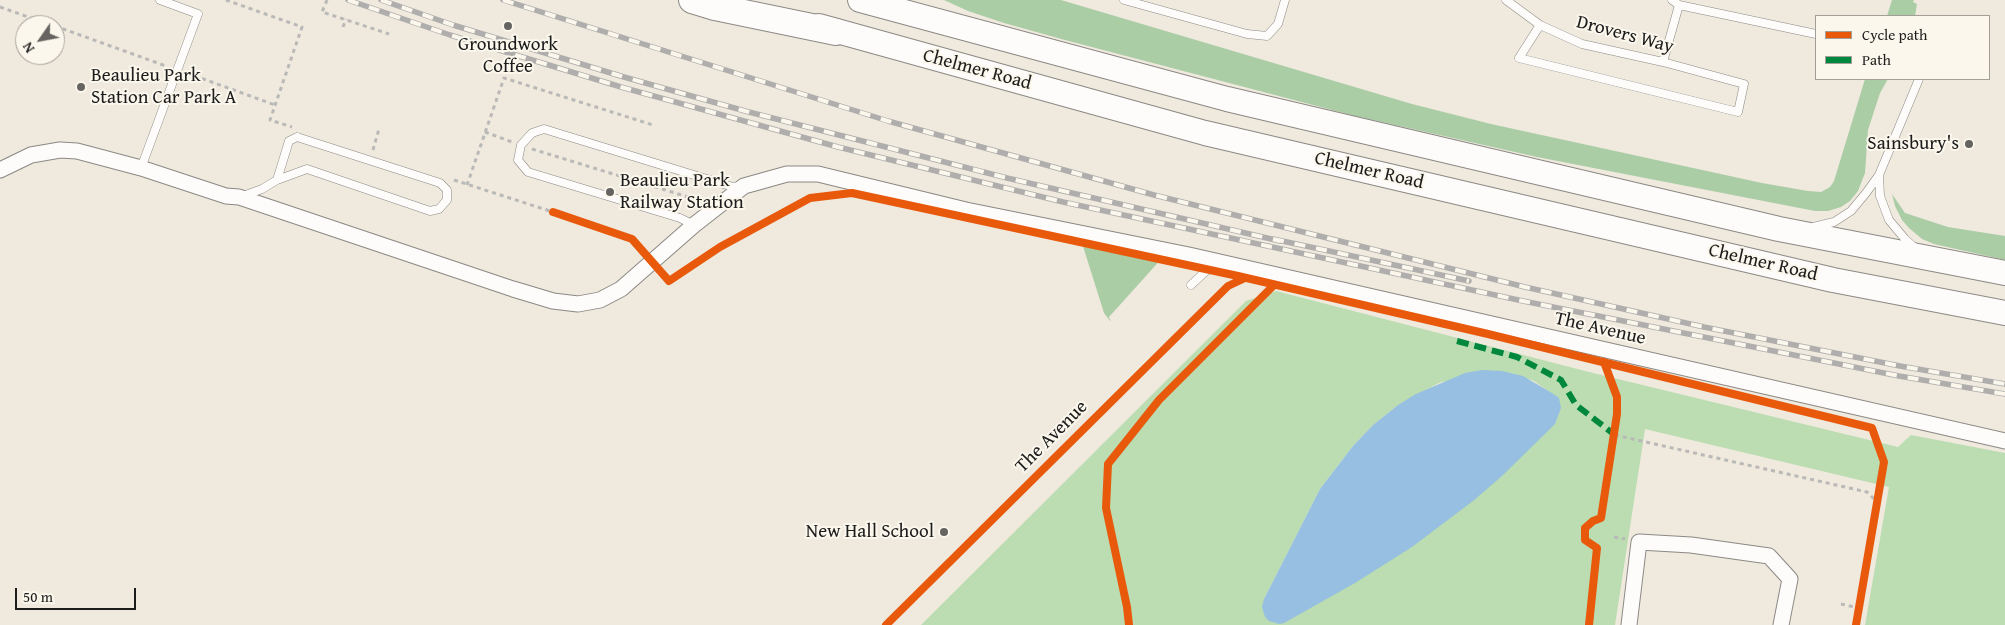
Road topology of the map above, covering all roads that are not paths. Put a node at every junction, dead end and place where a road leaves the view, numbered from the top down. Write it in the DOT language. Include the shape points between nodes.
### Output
graph roads {
  1 [pos="160,0"];
  2 [pos="692,0"];
  3 [pos="740,0"];
  4 [pos="860,0"];
  5 [pos="1124,0"];
  6 [pos="1285,0"];
  7 [pos="1506,0"];
  8 [pos="1676,2"];
  9 [pos="1540,25"];
  10 [pos="836,32"];
  11 [pos="1815,34"];
  12 [pos="1663,62"];
  13 [pos="1920,80"];
  14 [pos="141,168"];
  15 [pos="0,170"];
  16 [pos="1879,175"];
  17 [pos="277,180"];
  18 [pos="744,186"];
  19 [pos="239,197"];
  20 [pos="694,225"];
  21 [pos="1779,229"];
  22 [pos="1926,258"];
  23 [pos="1232,266"];
  24 [pos="2005,273"];
  25 [pos="1190,285"];
  26 [pos="2005,313"];
  27 [pos="2005,441"];
  28 [pos="1629,625"];
  29 [pos="1781,625"];
  1 -- 14 [label="lane" via="198,14"];
  2 -- 10 [label="highway"];
  3 -- 10 [label="main road, Chelmer Road"];
  4 -- 21 [label="main road, Chelmer Road" via="1227,100"];
  5 -- 6 [label="lane" via="1247,34 1267,36 1278,24"];
  7 -- 9 [label="lane, Drovers Way"];
  8 -- 11 [label="lane"];
  8 -- 12 [label="lane"];
  9 -- 12 [label="lane, Drovers Way" via="1582,44"];
  9 -- 12 [label="lane, Drovers Way" via="1519,58 1738,112 1744,84"];
  10 -- 26 [label="main road, Chelmer Road" via="1205,133 1833,280"];
  13 -- 16 [label="lane"];
  14 -- 15 [label="street" via="78,151 60,150 31,155"];
  14 -- 19 [label="street" via="226,196"];
  16 -- 21 [label="lane" via="1851,211 1834,222"];
  16 -- 22 [label="lane" via="1880,196 1889,220 1904,239"];
  17 -- 17 [label="lane" via="289,141 297,137 440,184 447,190 447,200 430,211 307,169"];
  17 -- 19 [label="lane"];
  18 -- 20 [label="street"];
  18 -- 20 [label="lane" via="733,187 544,129 532,133 521,145 518,160 528,172"];
  18 -- 23 [label="street" via="787,174 818,174 966,210"];
  19 -- 20 [label="street" via="513,290 578,304 600,300 621,288"];
  21 -- 22 [label="main road, Chelmer Road"];
  22 -- 24 [label="main road, Chelmer Road"];
  23 -- 25 [label="lane, The Avenue" via="1207,270"];
  23 -- 27 [label="street, The Avenue"];
  28 -- 29 [label="street" via="1639,542 1691,545 1769,556 1790,579"];
}
